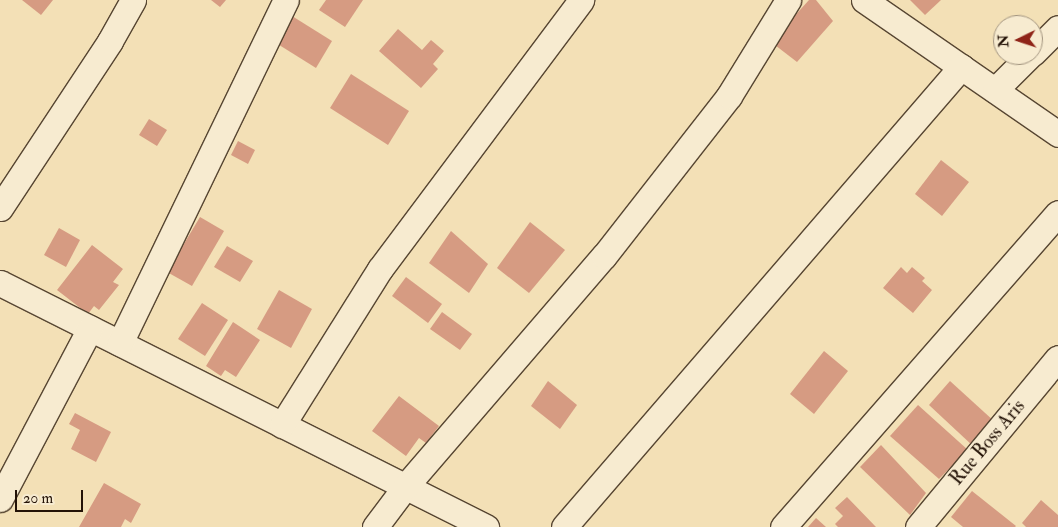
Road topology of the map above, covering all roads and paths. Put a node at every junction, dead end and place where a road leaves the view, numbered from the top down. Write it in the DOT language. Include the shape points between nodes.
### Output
graph roads {
  1 [pos="133,0"];
  2 [pos="286,0"];
  3 [pos="581,0"];
  4 [pos="788,0"];
  5 [pos="866,0"];
  6 [pos="1058,28"];
  7 [pos="1043,43"];
  8 [pos="1021,65"];
  9 [pos="961,67"];
  10 [pos="995,90"];
  11 [pos="1058,134"];
  12 [pos="0,208"];
  13 [pos="1058,213"];
  14 [pos="0,283"];
  15 [pos="90,328"];
  16 [pos="120,343"];
  17 [pos="1058,358"];
  18 [pos="282,425"];
  19 [pos="405,487"];
  20 [pos="0,498"];
  21 [pos="375,527"];
  22 [pos="486,527"];
  23 [pos="564,527"];
  24 [pos="783,527"];
  25 [pos="918,527"];
  1 -- 12 [label="street" via="110,41"];
  2 -- 16 [label="street"];
  3 -- 18 [label="street" via="380,269"];
  4 -- 19 [label="street" via="729,96 604,256"];
  5 -- 9 [label="street"];
  6 -- 7 [label="street"];
  8 -- 10 [label="street"];
  9 -- 10 [label="street"];
  9 -- 23 [label="street"];
  10 -- 11 [label="street"];
  13 -- 24 [label="street"];
  14 -- 15 [label="street"];
  15 -- 16 [label="street"];
  15 -- 20 [label="street"];
  16 -- 18 [label="street"];
  17 -- 25 [label="street, Rue Boss Aris"];
  18 -- 19 [label="street"];
  19 -- 21 [label="street"];
  19 -- 22 [label="street"];
}
